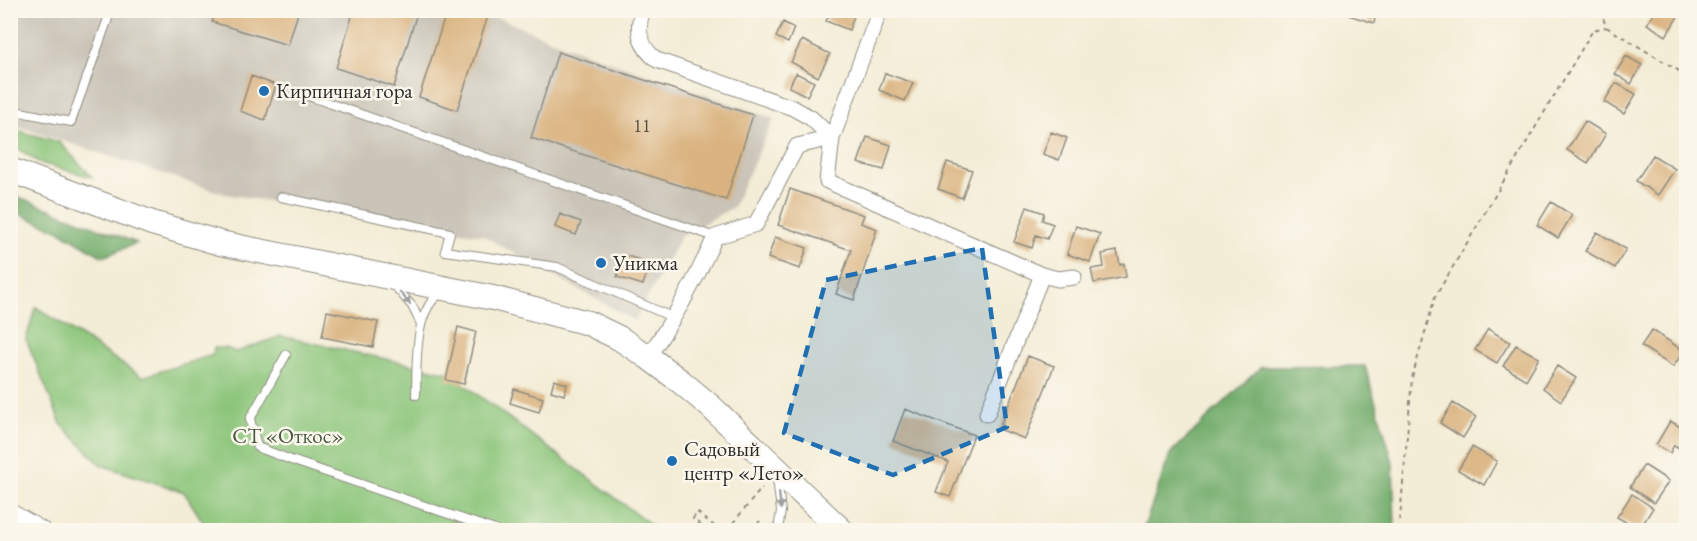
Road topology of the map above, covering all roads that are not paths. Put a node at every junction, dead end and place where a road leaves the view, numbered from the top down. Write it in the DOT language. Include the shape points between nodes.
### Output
graph roads {
  1 [pos="111,10"];
  2 [pos="643,10"];
  3 [pos="880,10"];
  4 [pos="297,92"];
  5 [pos="10,110"];
  6 [pos="832,138"];
  7 [pos="10,170"];
  8 [pos="281,197"];
  9 [pos="715,237"];
  10 [pos="1042,275"];
  11 [pos="384,276"];
  12 [pos="1074,277"];
  13 [pos="448,289"];
  14 [pos="675,318"];
  15 [pos="421,324"];
  16 [pos="286,355"];
  17 [pos="648,357"];
  18 [pos="416,394"];
  19 [pos="987,414"];
  20 [pos="769,479"];
  21 [pos="10,510"];
  22 [pos="43,531"];
  23 [pos="495,531"];
  24 [pos="778,531"];
  25 [pos="841,531"];
  1 -- 5 [label="lane" via="71,122"];
  2 -- 6 [label="street" via="641,40 657,60 793,108 811,118"];
  3 -- 6 [label="street"];
  4 -- 9 [label="lane"];
  6 -- 9 [label="street" via="797,146 756,224"];
  6 -- 10 [label="street" via="827,182"];
  7 -- 11 [label="main road" via="152,223 220,243"];
  8 -- 14 [label="lane" via="450,233 445,251 557,267"];
  9 -- 14 [label="street"];
  10 -- 12 [label="street"];
  10 -- 19 [label="street"];
  11 -- 13 [label="main road"];
  11 -- 15 [label="lane, one-way" via="412,306"];
  13 -- 15 [label="lane" via="431,301"];
  13 -- 17 [label="main road" via="588,324"];
  14 -- 17 [label="street"];
  15 -- 18 [label="lane"];
  16 -- 23 [label="lane" via="250,418 257,447"];
  17 -- 20 [label="main road" via="710,406"];
  20 -- 24 [label="lane, one-way" via="781,511"];
  20 -- 25 [label="main road"];
  21 -- 22 [label="street"];
}
